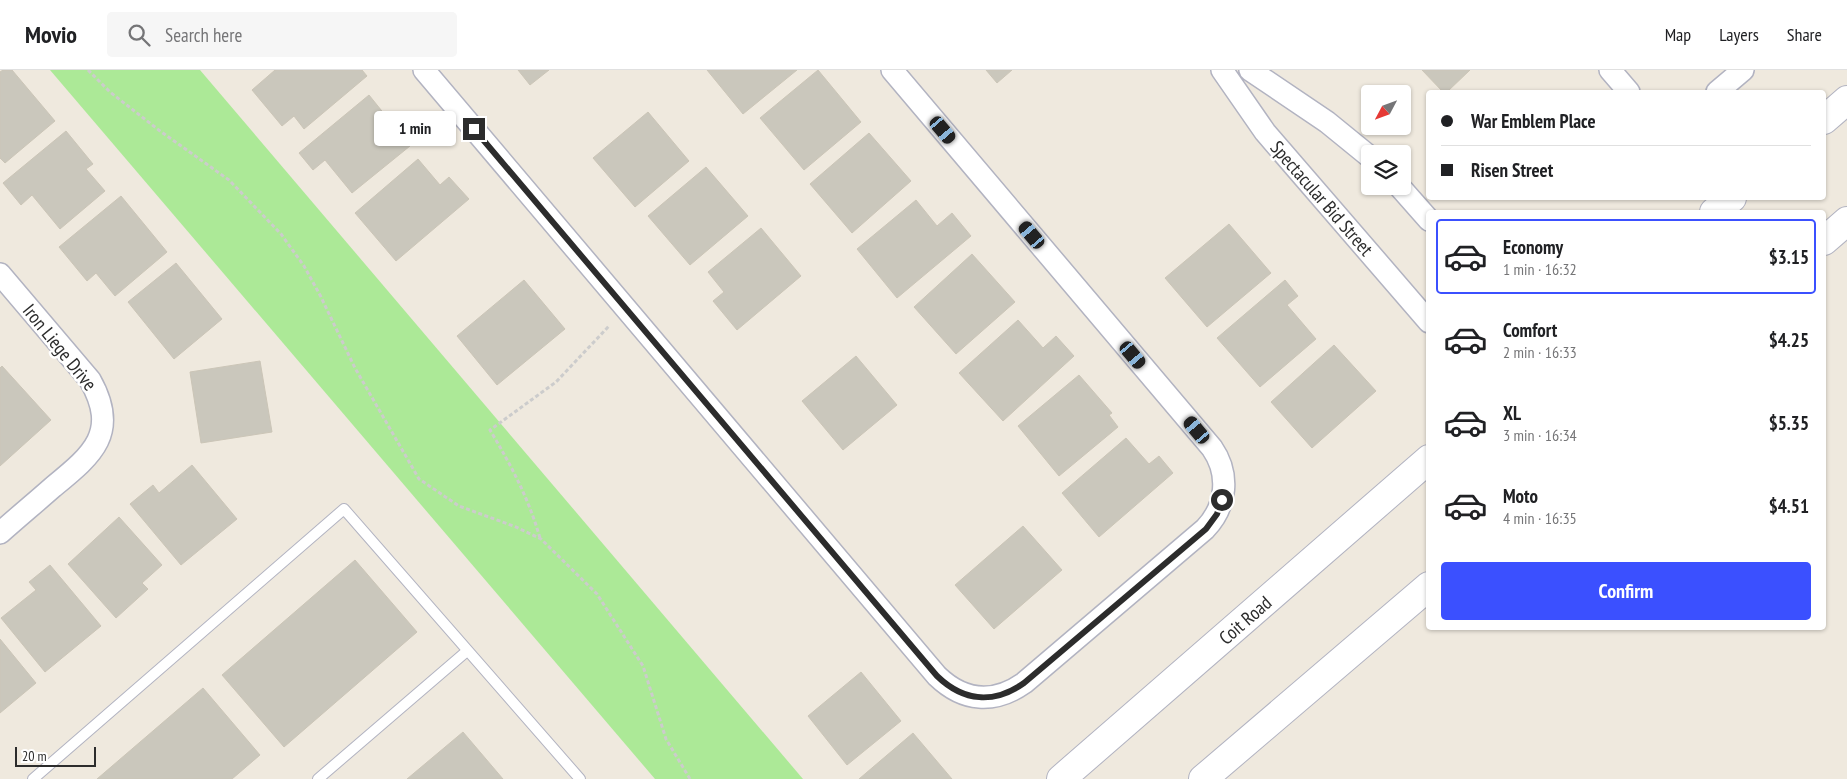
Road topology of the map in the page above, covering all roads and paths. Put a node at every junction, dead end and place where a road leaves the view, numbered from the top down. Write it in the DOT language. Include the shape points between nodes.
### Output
graph roads {
  1 [pos="88,70"];
  2 [pos="424,70"];
  3 [pos="892,70"];
  4 [pos="1222,70"];
  5 [pos="1250,70"];
  6 [pos="1610,70"];
  7 [pos="1743,70"];
  8 [pos="1627,90"];
  9 [pos="1719,90"];
  10 [pos="1847,100"];
  11 [pos="1826,118"];
  12 [pos="1361,150"];
  13 [pos="1408,195"];
  14 [pos="1729,200"];
  15 [pos="1717,210"];
  16 [pos="1426,216"];
  17 [pos="1847,221"];
  18 [pos="1826,239"];
  19 [pos="0,274"];
  20 [pos="624,307"];
  21 [pos="1426,319"];
  22 [pos="1426,462"];
  23 [pos="0,533"];
  24 [pos="541,539"];
  25 [pos="1426,589"];
  26 [pos="467,651"];
  27 [pos="33,779"];
  28 [pos="318,779"];
  29 [pos="580,779"];
  30 [pos="690,779"];
  31 [pos="1061,779"];
  32 [pos="1203,779"];
  1 -- 24 [label="path" via="117,98 229,180 281,234 308,274 355,368 419,479 459,506"];
  2 -- 20 [label="street"];
  3 -- 20 [label="street" via="1212,448 1224,476 1223,496 1217,514 1206,529 1015,690 978,697 955,690 937,676"];
  4 -- 21 [label="street, Spectacular Bid Street" via="1265,132"];
  5 -- 12 [label="street" via="1327,122"];
  6 -- 8 [label="street"];
  7 -- 9 [label="street"];
  10 -- 11 [label="main road"];
  13 -- 16 [label="street"];
  14 -- 15 [label="main road"];
  17 -- 18 [label="main road"];
  19 -- 23 [label="street, Iron Liege Drive" via="90,380 102,412 102,428 84,462"];
  20 -- 24 [label="path" via="556,382 490,430 530,506"];
  22 -- 31 [label="main road, Coit Road"];
  24 -- 30 [label="path" via="597,594 643,666 666,739"];
  25 -- 32 [label="main road"];
  26 -- 27 [label="lane" via="344,510"];
  26 -- 28 [label="lane"];
  26 -- 29 [label="lane"];
}
